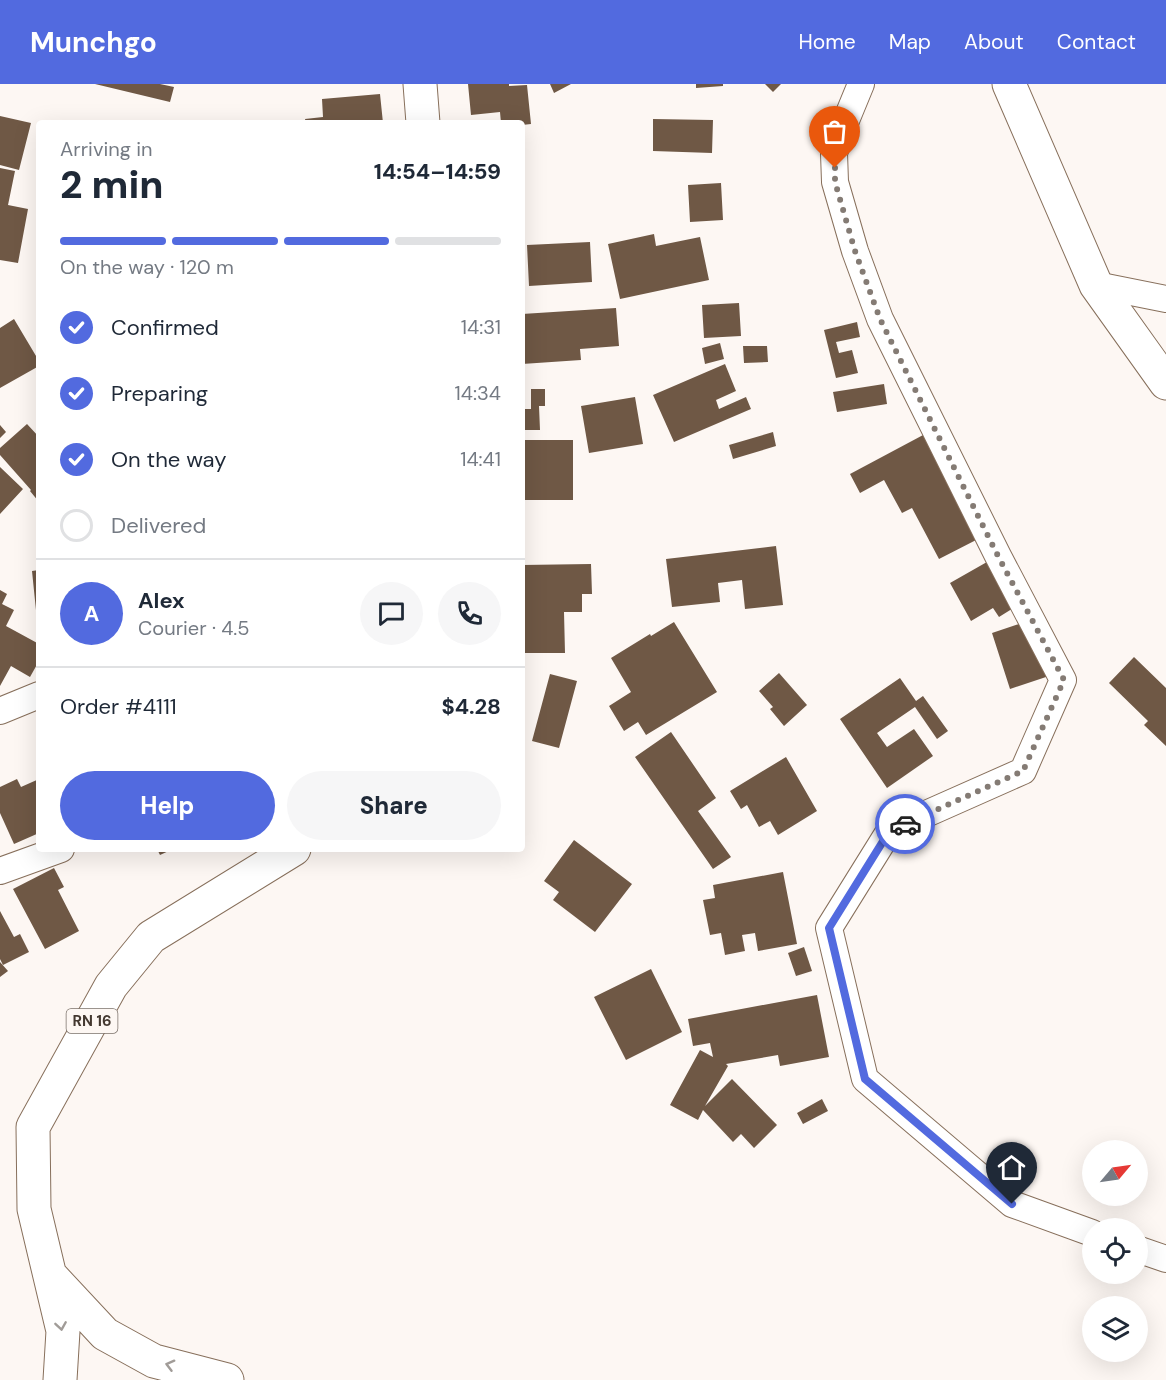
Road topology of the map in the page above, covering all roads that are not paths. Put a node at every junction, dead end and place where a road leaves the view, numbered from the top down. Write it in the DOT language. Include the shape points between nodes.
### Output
graph roads {
  1 [pos="420,84"];
  2 [pos="861,84"];
  3 [pos="1009,84"];
  4 [pos="423,120"];
  5 [pos="1096,285"];
  6 [pos="1166,299"];
  7 [pos="1166,383"];
  8 [pos="36,696"];
  9 [pos="0,711"];
  10 [pos="53,852"];
  11 [pos="289,852"];
  12 [pos="0,871"];
  13 [pos="1082,1229"];
  14 [pos="1148,1253"];
  15 [pos="1166,1259"];
  16 [pos="49,1274"];
  17 [pos="60,1380"];
  18 [pos="227,1380"];
  1 -- 4 [label="main road"];
  2 -- 13 [label="street" via="834,153 835,182 855,251 880,319 1064,680 1023,771 890,830 829,928 865,1079 1012,1204"];
  3 -- 5 [label="main road"];
  5 -- 6 [label="street"];
  5 -- 7 [label="main road"];
  8 -- 9 [label="street"];
  10 -- 12 [label="street"];
  11 -- 16 [label="main road, RN 16" via="151,938 111,986 33,1127 34,1209"];
  14 -- 15 [label="street"];
  16 -- 17 [label="main road, RN 16, one-way" via="63,1331"];
  18 -- 16 [label="main road, one-way" via="154,1361 105,1334"];
}
